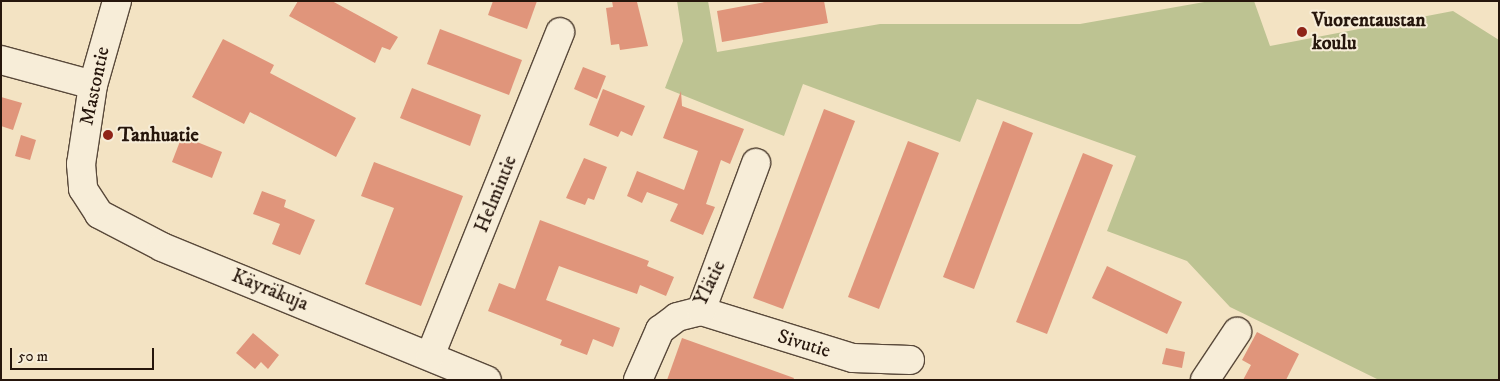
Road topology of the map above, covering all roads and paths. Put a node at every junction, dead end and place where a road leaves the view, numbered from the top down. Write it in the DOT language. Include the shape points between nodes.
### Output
graph roads {
  1 [pos="117,1"];
  2 [pos="560,32"];
  3 [pos="1,60"];
  4 [pos="93,85"];
  5 [pos="756,163"];
  6 [pos="81,173"];
  7 [pos="701,311"];
  8 [pos="1237,332"];
  9 [pos="430,356"];
  10 [pos="910,360"];
  11 [pos="487,380"];
  12 [pos="638,380"];
  13 [pos="1205,380"];
  1 -- 4 [label="street, Mastontie"];
  2 -- 9 [label="street, Helmintie"];
  3 -- 4 [label="street"];
  4 -- 6 [label="street, Mastontie"];
  5 -- 7 [label="street, Ylätie"];
  6 -- 9 [label="street, Käyräkuja" via="92,207 121,227"];
  7 -- 10 [label="street, Sivutie" via="853,358"];
  7 -- 12 [label="street, Ylätie" via="677,317 660,330"];
  8 -- 13 [label="street"];
  9 -- 11 [label="street, Käyräkuja"];
}
